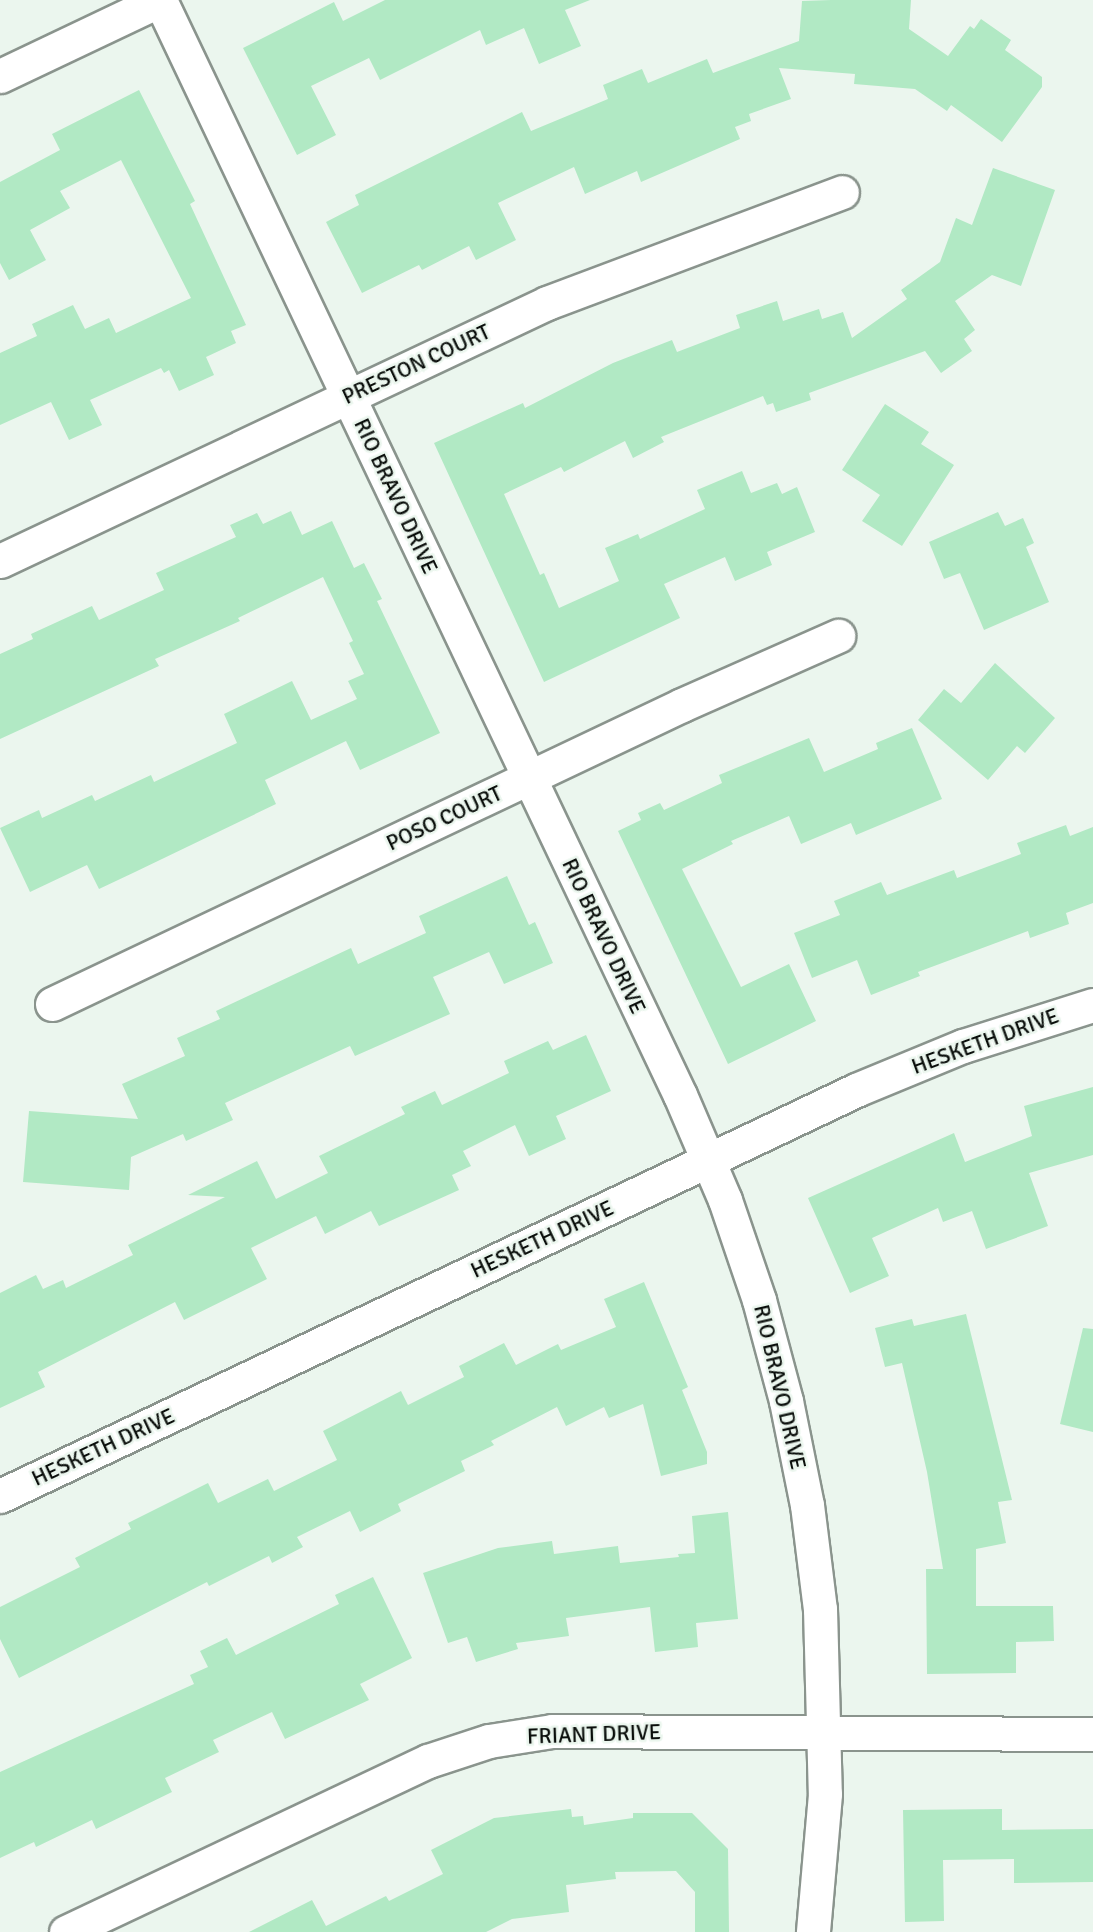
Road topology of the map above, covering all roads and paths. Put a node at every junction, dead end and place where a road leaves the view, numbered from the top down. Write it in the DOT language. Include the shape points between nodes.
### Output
graph roads {
  1 [pos="160,0"];
  2 [pos="0,76"];
  3 [pos="842,192"];
  4 [pos="348,396"];
  5 [pos="0,561"];
  6 [pos="838,636"];
  7 [pos="529,777"];
  8 [pos="52,1004"];
  9 [pos="1093,1005"];
  10 [pos="709,1160"];
  11 [pos="0,1496"];
  12 [pos="826,1731"];
  13 [pos="1093,1734"];
  14 [pos="66,1932"];
  15 [pos="813,1932"];
  1 -- 2 [label="street"];
  1 -- 4 [label="street, RIO BRAVO DRIVE"];
  3 -- 4 [label="street, PRESTON COURT" via="547,303"];
  4 -- 5 [label="street, PRESTON COURT"];
  4 -- 7 [label="street, RIO BRAVO DRIVE"];
  6 -- 7 [label="street, POSO COURT"];
  7 -- 8 [label="street, POSO COURT"];
  7 -- 10 [label="street, RIO BRAVO DRIVE"];
  9 -- 10 [label="street, HESKETH DRIVE" via="963,1046"];
  10 -- 11 [label="street, HESKETH DRIVE"];
  10 -- 12 [label="street, RIO BRAVO DRIVE" via="759,1300 786,1401 807,1505 820,1609"];
  12 -- 13 [label="street, FRIANT DRIVE"];
  12 -- 14 [label="street, FRIANT DRIVE" via="552,1731 489,1741 428,1761"];
  12 -- 15 [label="street, RIO BRAVO DRIVE"];
}
